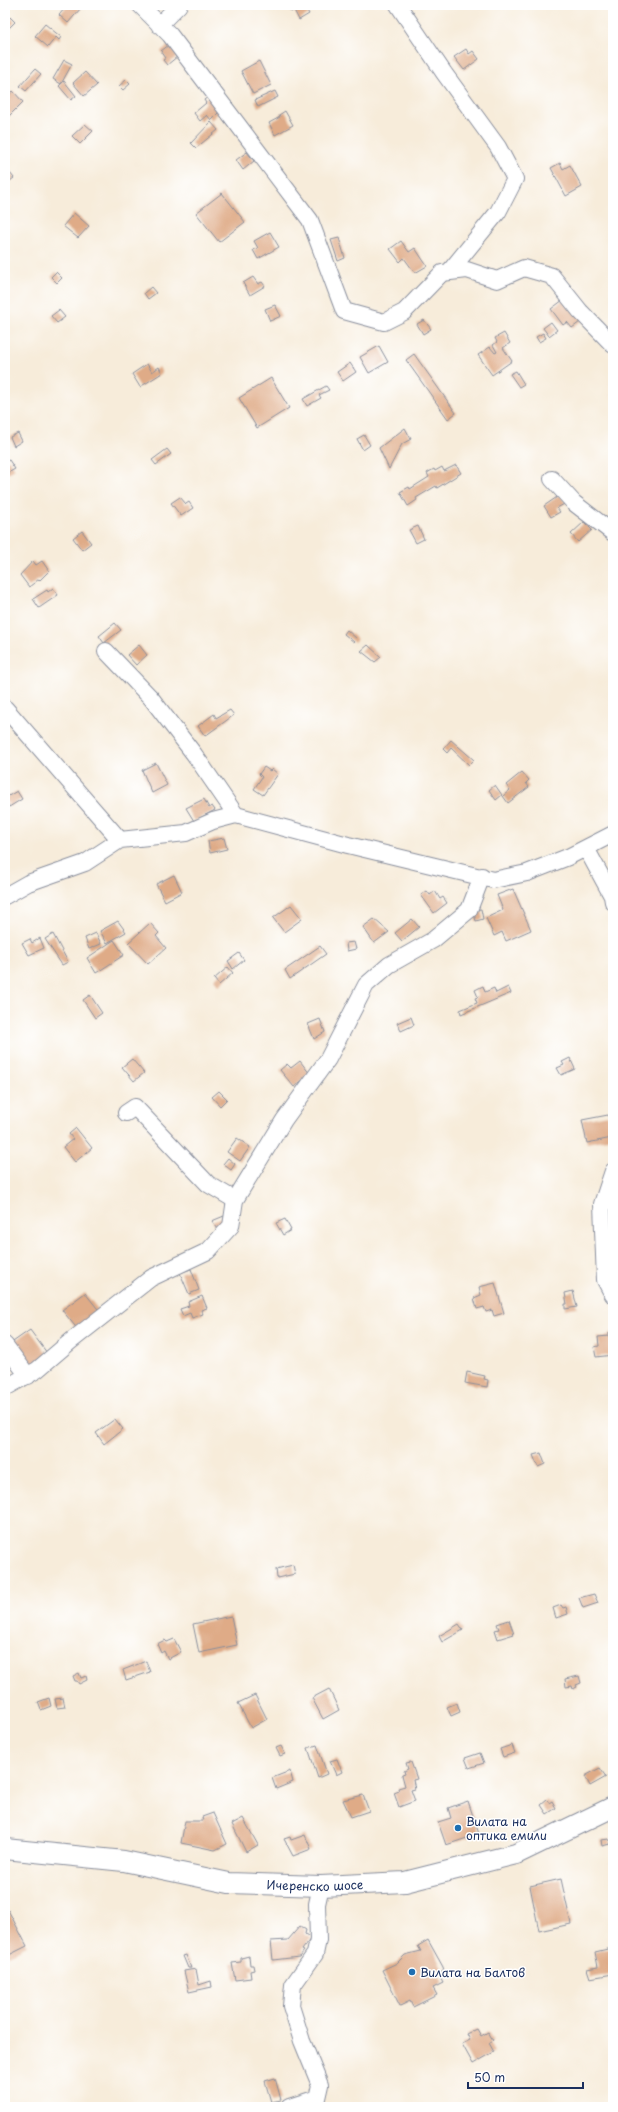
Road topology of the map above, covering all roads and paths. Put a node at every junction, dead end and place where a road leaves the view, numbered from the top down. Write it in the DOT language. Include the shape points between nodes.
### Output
graph roads {
  1 [pos="140,5"];
  2 [pos="179,5"];
  3 [pos="398,5"];
  4 [pos="160,25"];
  5 [pos="449,272"];
  6 [pos="613,345"];
  7 [pos="552,479"];
  8 [pos="613,533"];
  9 [pos="106,651"];
  10 [pos="5,708"];
  11 [pos="236,814"];
  12 [pos="613,834"];
  13 [pos="120,840"];
  14 [pos="586,848"];
  15 [pos="482,876"];
  16 [pos="5,896"];
  17 [pos="613,902"];
  18 [pos="126,1113"];
  19 [pos="613,1171"];
  20 [pos="235,1200"];
  21 [pos="613,1295"];
  22 [pos="5,1345"];
  23 [pos="28,1376"];
  24 [pos="5,1388"];
  25 [pos="613,1807"];
  26 [pos="5,1849"];
  27 [pos="321,1886"];
  28 [pos="289,2107"];
  1 -- 4 [label="street"];
  2 -- 4 [label="street"];
  3 -- 5 [label="street" via="498,147 515,179 498,212"];
  4 -- 5 [label="street" via="310,220 344,311 384,322 404,312 442,273"];
  5 -- 6 [label="street" via="468,270 497,280 524,268 552,276 580,311"];
  7 -- 8 [label="street" via="574,502"];
  9 -- 11 [label="street" via="151,698"];
  10 -- 13 [label="street"];
  11 -- 13 [label="street" via="186,833"];
  11 -- 15 [label="street" via="348,845"];
  12 -- 14 [label="street"];
  13 -- 16 [label="street" via="85,863 28,883"];
  14 -- 15 [label="street" via="527,873 494,880"];
  14 -- 17 [label="street"];
  15 -- 20 [label="street" via="470,910 433,940 389,965 366,985 328,1059 284,1120"];
  18 -- 20 [label="street" via="135,1107 208,1184"];
  19 -- 21 [label="street" via="602,1204 604,1280"];
  20 -- 23 [label="street" via="231,1226 208,1251 151,1278"];
  22 -- 23 [label="street"];
  23 -- 24 [label="street"];
  25 -- 27 [label="street, Ичеренско шосе" via="516,1854 405,1882"];
  26 -- 27 [label="street, Ичеренско шосе" via="124,1861 229,1883"];
  27 -- 28 [label="street" via="316,1904 318,1940 315,1954 293,1985 291,2006 320,2084 317,2098"];
}
